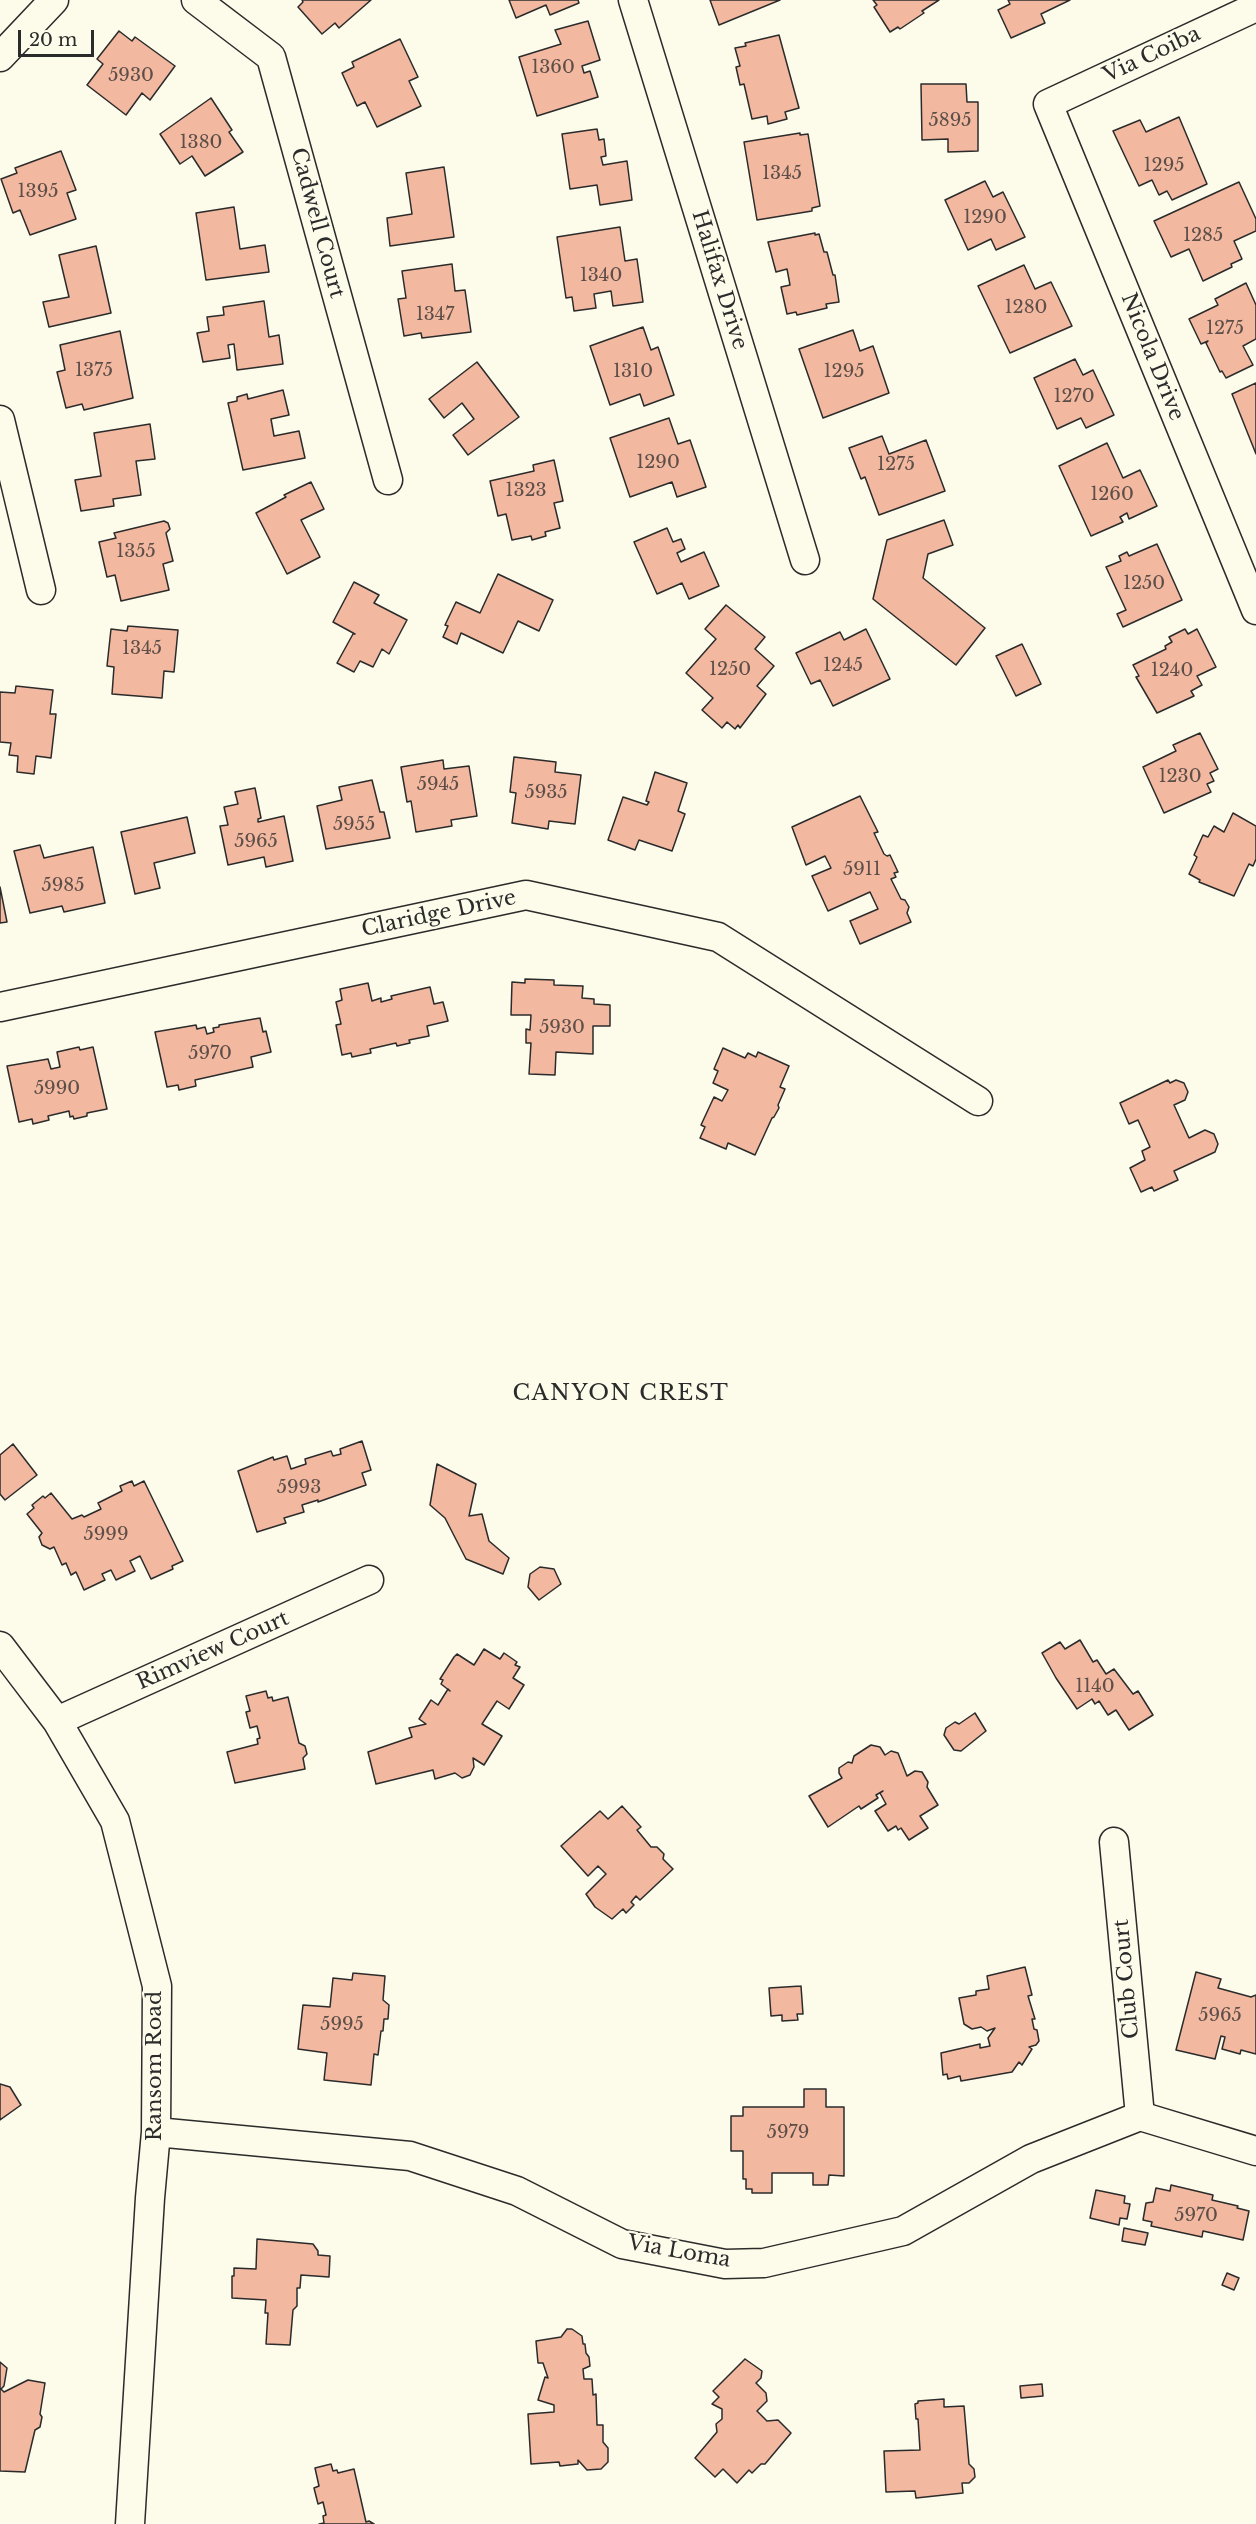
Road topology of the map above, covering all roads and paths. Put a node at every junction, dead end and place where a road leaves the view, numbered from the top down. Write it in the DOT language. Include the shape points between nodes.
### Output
graph roads {
  1 [pos="54,0"];
  2 [pos="196,0"];
  3 [pos="633,0"];
  4 [pos="1256,7"];
  5 [pos="0,57"];
  6 [pos="1048,104"];
  7 [pos="0,420"];
  8 [pos="388,480"];
  9 [pos="805,560"];
  10 [pos="41,590"];
  11 [pos="1256,610"];
  12 [pos="0,1007"];
  13 [pos="978,1101"];
  14 [pos="369,1580"];
  15 [pos="0,1646"];
  16 [pos="57,1721"];
  17 [pos="1114,1842"];
  18 [pos="1140,2116"];
  19 [pos="156,2133"];
  20 [pos="1256,2151"];
  21 [pos="130,2524"];
  1 -- 5 [label="street"];
  2 -- 8 [label="street, Cadwell Court" via="272,57"];
  3 -- 9 [label="street, Halifax Drive"];
  4 -- 6 [label="street, Via Coiba"];
  6 -- 11 [label="street, Nicola Drive"];
  7 -- 10 [label="street"];
  12 -- 13 [label="street, Claridge Drive" via="526,895 718,937"];
  14 -- 16 [label="street, Rimview Court"];
  15 -- 16 [label="street, Ransom Road"];
  16 -- 19 [label="street, Ransom Road" via="115,1821 157,1986"];
  17 -- 18 [label="street, Club Court"];
  18 -- 19 [label="street, Via Loma" via="1031,2159 903,2231 764,2263 725,2264 622,2244 517,2191 410,2156"];
  18 -- 20 [label="street"];
  19 -- 21 [label="street, Ransom Road"];
}
